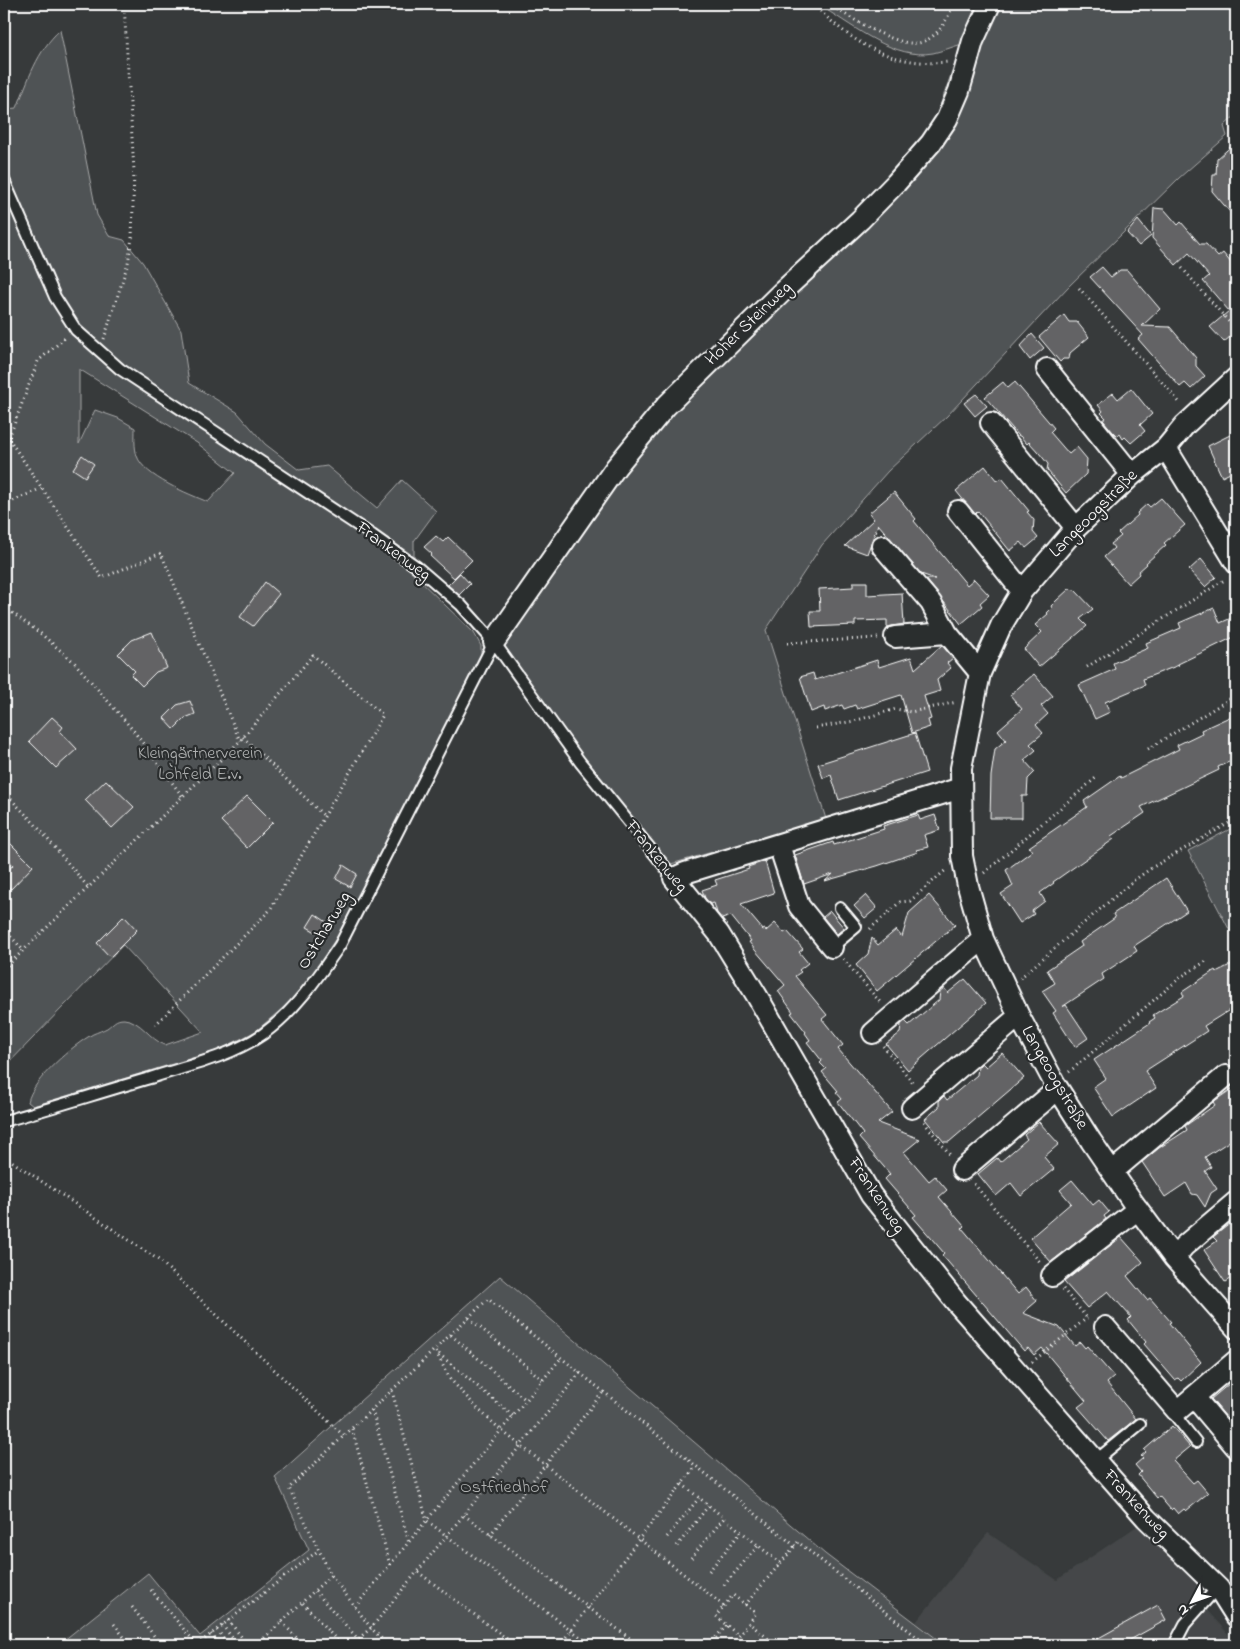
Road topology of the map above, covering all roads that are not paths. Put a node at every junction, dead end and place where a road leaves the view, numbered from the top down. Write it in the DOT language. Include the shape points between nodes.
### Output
graph roads {
  1 [pos="990,4"];
  2 [pos="4,180"];
  3 [pos="1047,369"];
  4 [pos="1236,378"];
  5 [pos="991,424"];
  6 [pos="1166,448"];
  7 [pos="1132,475"];
  8 [pos="958,512"];
  9 [pos="1076,528"];
  10 [pos="882,546"];
  11 [pos="1232,570"];
  12 [pos="1022,591"];
  13 [pos="947,633"];
  14 [pos="895,637"];
  15 [pos="494,642"];
  16 [pos="980,673"];
  17 [pos="961,788"];
  18 [pos="780,845"];
  19 [pos="674,878"];
  20 [pos="840,908"];
  21 [pos="983,939"];
  22 [pos="832,948"];
  23 [pos="1019,1016"];
  24 [pos="873,1034"];
  25 [pos="1226,1076"];
  26 [pos="1056,1086"];
  27 [pos="918,1102"];
  28 [pos="4,1121"];
  29 [pos="962,1170"];
  30 [pos="1112,1172"];
  31 [pos="1236,1202"];
  32 [pos="1138,1209"];
  33 [pos="1174,1258"];
  34 [pos="1052,1276"];
  35 [pos="1105,1327"];
  36 [pos="1236,1328"];
  37 [pos="1236,1361"];
  38 [pos="1194,1397"];
  39 [pos="1177,1411"];
  40 [pos="1140,1424"];
  41 [pos="1196,1442"];
  42 [pos="1236,1447"];
  43 [pos="1095,1461"];
  44 [pos="1217,1588"];
  45 [pos="1236,1616"];
  46 [pos="1174,1645"];
  1 -- 15 [label="street, Hoher Steinweg" via="967,61 959,91 947,119 931,143 860,220 783,290 666,406 616,467"];
  2 -- 15 [label="lane, Frankenweg" via="55,297 76,330 120,369 416,567 461,605"];
  3 -- 7 [label="street"];
  4 -- 6 [label="street, Langeoogstraße" via="1193,417"];
  5 -- 9 [label="street"];
  6 -- 7 [label="street, Langeoogstraße"];
  6 -- 11 [label="street"];
  7 -- 9 [label="street, Langeoogstraße"];
  8 -- 12 [label="street"];
  9 -- 12 [label="street, Langeoogstraße"];
  10 -- 13 [label="street" via="931,603"];
  12 -- 16 [label="street, Langeoogstraße" via="1001,626"];
  13 -- 14 [label="street"];
  13 -- 16 [label="street"];
  15 -- 19 [label="lane, Frankenweg" via="580,762"];
  15 -- 28 [label="lane, Ostcharweg" via="340,945 317,979 288,1012 263,1034 235,1050"];
  16 -- 17 [label="street, Langeoogstraße" via="961,768"];
  17 -- 18 [label="street"];
  17 -- 21 [label="street, Langeoogstraße" via="962,856"];
  18 -- 19 [label="street"];
  18 -- 22 [label="street" via="799,906"];
  19 -- 43 [label="street, Frankenweg" via="718,934 757,996 871,1195 956,1302"];
  20 -- 22 [label="lane" via="856,927"];
  21 -- 23 [label="street, Langeoogstraße"];
  21 -- 24 [label="street"];
  23 -- 26 [label="street, Langeoogstraße"];
  23 -- 27 [label="street"];
  25 -- 30 [label="street"];
  26 -- 29 [label="street"];
  26 -- 30 [label="street, Langeoogstraße"];
  30 -- 32 [label="street, Langeoogstraße"];
  31 -- 33 [label="street"];
  32 -- 33 [label="street, Langeoogstraße"];
  32 -- 34 [label="street"];
  33 -- 36 [label="street, Langeoogstraße"];
  35 -- 39 [label="street"];
  37 -- 38 [label="street"];
  38 -- 39 [label="street"];
  38 -- 42 [label="street"];
  39 -- 41 [label="lane" via="1177,1418"];
  40 -- 43 [label="lane"];
  43 -- 44 [label="street, Frankenweg" via="1146,1518"];
  44 -- 45 [label="street, Frankenweg"];
  44 -- 46 [label="lane" via="1185,1624"];
}
